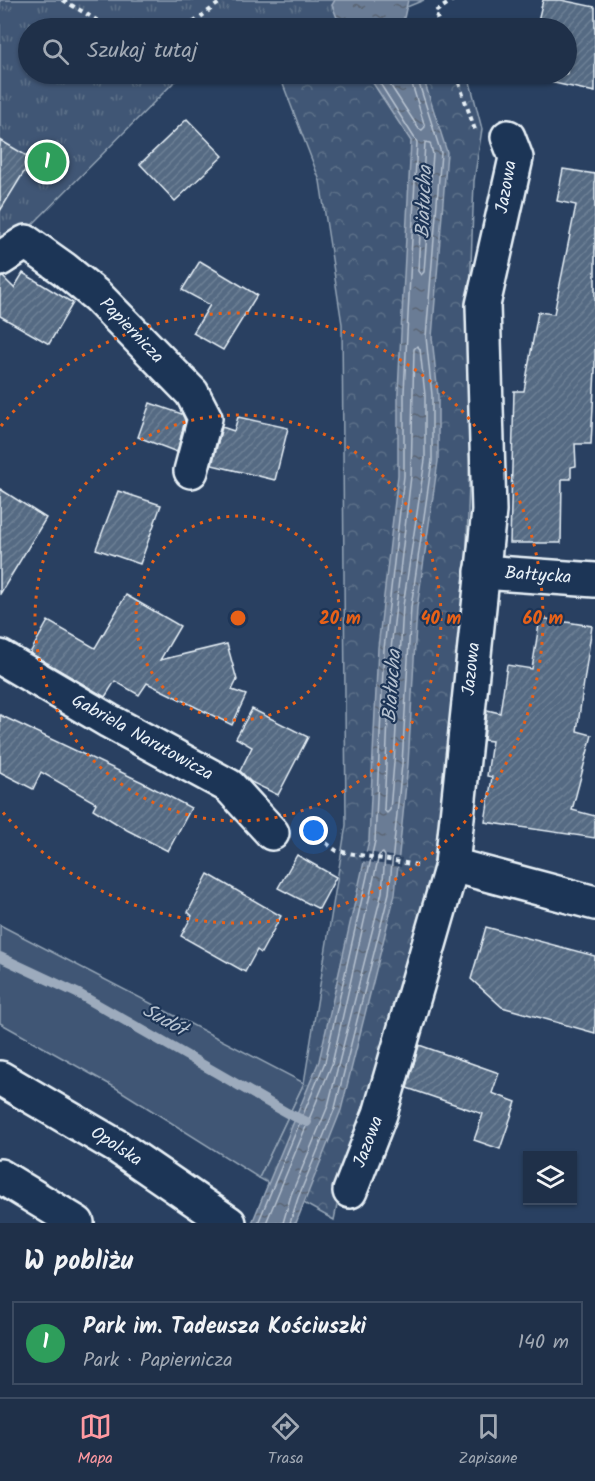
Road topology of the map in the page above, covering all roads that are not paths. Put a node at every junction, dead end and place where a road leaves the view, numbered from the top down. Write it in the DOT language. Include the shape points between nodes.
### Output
graph roads {
  1 [pos="492,136"];
  2 [pos="0,259"];
  3 [pos="191,471"];
  4 [pos="482,572"];
  5 [pos="595,580"];
  6 [pos="0,657"];
  7 [pos="272,833"];
  8 [pos="436,866"];
  9 [pos="595,903"];
  10 [pos="0,1078"];
  11 [pos="0,1176"];
  12 [pos="350,1191"];
  13 [pos="77,1223"];
  14 [pos="229,1223"];
  1 -- 4 [label="street, Jazowa" via="516,158 483,305 489,511"];
  2 -- 3 [label="street, Papiernicza" via="26,242 97,296 192,393 205,418"];
  4 -- 5 [label="street, Bałtycka"];
  4 -- 8 [label="street, Jazowa"];
  6 -- 7 [label="street, Gabriela Narutowicza" via="229,786"];
  8 -- 9 [label="street"];
  8 -- 12 [label="street, Jazowa" via="380,1114"];
  10 -- 14 [label="street, Opolska" via="118,1147"];
  11 -- 13 [label="street"];
}
